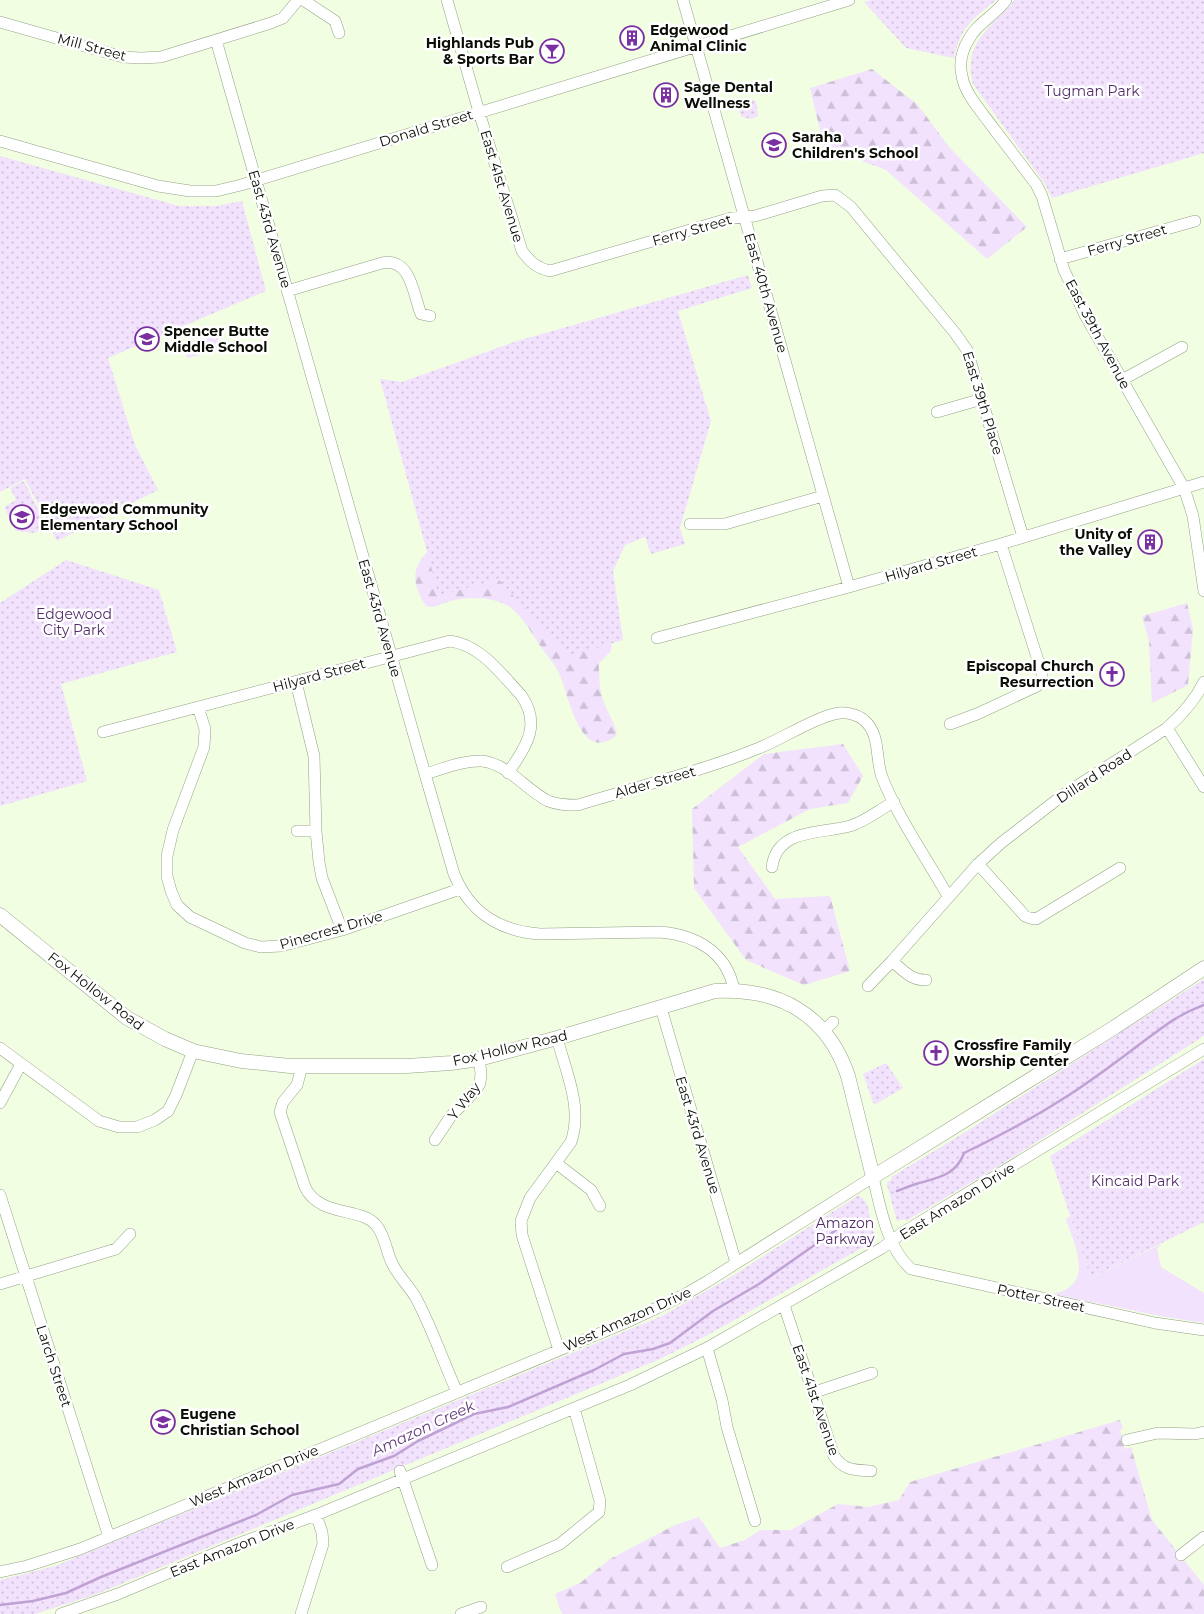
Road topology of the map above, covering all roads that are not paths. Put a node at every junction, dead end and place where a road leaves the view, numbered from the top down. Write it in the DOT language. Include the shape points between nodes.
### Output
graph roads {
  1 [pos="298,0"];
  2 [pos="303,0"];
  3 [pos="447,0"];
  4 [pos="683,0"];
  5 [pos="849,0"];
  6 [pos="1006,0"];
  7 [pos="0,22"];
  8 [pos="339,32"];
  9 [pos="216,40"];
  10 [pos="697,46"];
  11 [pos="479,112"];
  12 [pos="0,142"];
  13 [pos="256,180"];
  14 [pos="835,195"];
  15 [pos="745,217"];
  16 [pos="1195,221"];
  17 [pos="1060,259"];
  18 [pos="550,271"];
  19 [pos="287,291"];
  20 [pos="430,316"];
  21 [pos="1182,347"];
  22 [pos="1122,380"];
  23 [pos="982,399"];
  24 [pos="937,412"];
  25 [pos="1204,482"];
  26 [pos="1184,488"];
  27 [pos="823,496"];
  28 [pos="690,524"];
  29 [pos="1023,537"];
  30 [pos="1001,544"];
  31 [pos="849,587"];
  32 [pos="1204,589"];
  33 [pos="657,638"];
  34 [pos="391,656"];
  35 [pos="296,682"];
  36 [pos="1204,682"];
  37 [pos="198,707"];
  38 [pos="950,724"];
  39 [pos="1167,728"];
  40 [pos="103,732"];
  41 [pos="508,772"];
  42 [pos="425,774"];
  43 [pos="1204,787"];
  44 [pos="894,802"];
  45 [pos="297,831"];
  46 [pos="316,831"];
  47 [pos="978,864"];
  48 [pos="772,867"];
  49 [pos="1120,868"];
  50 [pos="460,889"];
  51 [pos="948,896"];
  52 [pos="0,915"];
  53 [pos="342,930"];
  54 [pos="892,961"];
  55 [pos="1204,968"];
  56 [pos="926,980"];
  57 [pos="868,986"];
  58 [pos="734,990"];
  59 [pos="660,1008"];
  60 [pos="557,1038"];
  61 [pos="0,1048"];
  62 [pos="1204,1049"];
  63 [pos="193,1051"];
  64 [pos="479,1059"];
  65 [pos="21,1064"];
  66 [pos="302,1066"];
  67 [pos="0,1103"];
  68 [pos="435,1140"];
  69 [pos="556,1163"];
  70 [pos="873,1177"];
  71 [pos="0,1195"];
  72 [pos="600,1206"];
  73 [pos="130,1234"];
  74 [pos="891,1242"];
  75 [pos="736,1263"];
  76 [pos="25,1276"];
  77 [pos="0,1284"];
  78 [pos="784,1305"];
  79 [pos="1204,1330"];
  80 [pos="707,1348"];
  81 [pos="560,1350"];
  82 [pos="872,1373"];
  83 [pos="456,1392"];
  84 [pos="812,1393"];
  85 [pos="574,1408"];
  86 [pos="1204,1432"];
  87 [pos="1127,1440"];
  88 [pos="838,1462"];
  89 [pos="871,1471"];
  90 [pos="402,1475"];
  91 [pos="837,1476"];
  92 [pos="316,1515"];
  93 [pos="755,1521"];
  94 [pos="109,1537"];
  95 [pos="1204,1537"];
  96 [pos="1181,1555"];
  97 [pos="432,1565"];
  98 [pos="507,1567"];
  99 [pos="0,1572"];
  100 [pos="481,1607"];
  101 [pos="79,1611"];
  102 [pos="61,1614"];
  103 [pos="301,1614"];
  104 [pos="461,1614"];
  1 -- 9 [label="street, Mill Street" via="283,18"];
  2 -- 8 [label="street" via="334,21"];
  3 -- 11 [label="street, East 41st Avenue"];
  4 -- 10 [label="street, East 40th Avenue"];
  5 -- 10 [label="street, Donald Street"];
  6 -- 17 [label="street, East 39th Avenue" via="969,39 961,63 962,78 980,110 1036,184"];
  7 -- 9 [label="street, Mill Street" via="141,58 161,57"];
  9 -- 13 [label="street, East 43rd Avenue"];
  10 -- 11 [label="street, Donald Street"];
  10 -- 15 [label="street, East 40th Avenue"];
  11 -- 13 [label="street, Donald Street"];
  11 -- 18 [label="street, East 41st Avenue" via="522,251 530,262"];
  12 -- 13 [label="street, Donald Street" via="158,186 190,191 216,191"];
  13 -- 19 [label="street, East 43rd Avenue"];
  14 -- 15 [label="street, Ferry Street"];
  14 -- 23 [label="street, East 39th Place" via="851,206 962,341"];
  15 -- 18 [label="street, Ferry Street" via="731,218"];
  15 -- 27 [label="street, East 40th Avenue"];
  16 -- 17 [label="street, Ferry Street"];
  17 -- 22 [label="street, East 39th Avenue" via="1085,315"];
  19 -- 20 [label="street" via="393,262 407,273 421,314"];
  19 -- 34 [label="street, East 43rd Avenue"];
  21 -- 22 [label="street"];
  22 -- 26 [label="street, East 39th Avenue"];
  23 -- 24 [label="street"];
  23 -- 29 [label="street, East 39th Place"];
  25 -- 26 [label="street, Hilyard Street"];
  26 -- 29 [label="street, Hilyard Street"];
  26 -- 32 [label="street"];
  27 -- 28 [label="street" via="725,524"];
  27 -- 31 [label="street, East 40th Avenue"];
  29 -- 30 [label="street, Hilyard Street"];
  30 -- 31 [label="street, Hilyard Street"];
  30 -- 38 [label="street" via="1042,676 1037,686"];
  31 -- 33 [label="street, Hilyard Street"];
  34 -- 35 [label="street, Hilyard Street"];
  34 -- 41 [label="street, Hilyard Street" via="450,641 478,651 521,695 530,714 529,738"];
  34 -- 42 [label="street, East 43rd Avenue"];
  35 -- 37 [label="street, Hilyard Street"];
  35 -- 46 [label="street" via="314,756"];
  36 -- 39 [label="street, Dillard Road" via="1178,719"];
  37 -- 40 [label="street, Hilyard Street"];
  37 -- 53 [label="street, Pinecrest Drive" via="205,729 204,747 173,830 167,856 167,876 177,904 202,924 262,947 281,946"];
  39 -- 43 [label="street"];
  39 -- 47 [label="street, Dillard Road" via="1063,795"];
  41 -- 42 [label="street, Alder Street" via="494,764 475,761"];
  41 -- 44 [label="street, Alder Street" via="548,801 564,806 578,805 714,765 839,713 863,720 874,734 880,771"];
  42 -- 50 [label="street, East 43rd Avenue"];
  44 -- 48 [label="street" via="850,826 814,831 787,841 775,852"];
  44 -- 51 [label="street"];
  45 -- 46 [label="street"];
  46 -- 53 [label="street" via="322,878"];
  47 -- 49 [label="street" via="1025,916 1036,919"];
  47 -- 51 [label="street, Dillard Road"];
  50 -- 53 [label="street, Pinecrest Drive"];
  50 -- 58 [label="street, East 43rd Avenue" via="487,918 523,933 678,934 714,952 728,970"];
  51 -- 54 [label="street, Dillard Road"];
  52 -- 63 [label="main road, Fox Hollow Road" via="127,1018"];
  54 -- 56 [label="street" via="910,977"];
  54 -- 57 [label="street, Dillard Road"];
  55 -- 70 [label="main road, West Amazon Drive"];
  58 -- 59 [label="main road, Fox Hollow Road" via="715,991"];
  58 -- 70 [label="main road, Fox Hollow Road" via="773,997 829,1027 848,1076"];
  59 -- 60 [label="main road, Fox Hollow Road"];
  59 -- 75 [label="street, East 43rd Avenue"];
  60 -- 64 [label="main road, Fox Hollow Road"];
  60 -- 69 [label="street" via="577,1118 571,1142"];
  61 -- 65 [label="street"];
  62 -- 74 [label="street, East Amazon Drive"];
  63 -- 65 [label="street" via="168,1111 137,1127 119,1127 99,1121"];
  63 -- 66 [label="main road, Fox Hollow Road" via="241,1061"];
  64 -- 66 [label="main road, Fox Hollow Road" via="406,1066"];
  64 -- 68 [label="street, Y Way" via="480,1083"];
  65 -- 67 [label="street"];
  66 -- 83 [label="street" via="297,1085 283,1102 280,1112 304,1187 315,1200 369,1219 377,1225 393,1266 416,1299"];
  69 -- 72 [label="street" via="591,1190"];
  69 -- 81 [label="street" via="530,1198 521,1221 522,1235"];
  70 -- 74 [label="street, Fox Hollow Road"];
  70 -- 75 [label="street, West Amazon Drive"];
  71 -- 76 [label="street, Larch Street"];
  73 -- 76 [label="street" via="116,1248"];
  74 -- 78 [label="street, East Amazon Drive"];
  74 -- 79 [label="street, Potter Street" via="914,1271 1155,1323"];
  75 -- 81 [label="street, West Amazon Drive" via="684,1295"];
  76 -- 77 [label="street"];
  76 -- 94 [label="street, Larch Street"];
  78 -- 80 [label="street, East Amazon Drive"];
  78 -- 84 [label="street, East 41st Avenue"];
  80 -- 85 [label="street, East Amazon Drive"];
  80 -- 93 [label="street"];
  81 -- 83 [label="street, West Amazon Drive"];
  82 -- 84 [label="street"];
  83 -- 94 [label="street, West Amazon Drive"];
  84 -- 88 [label="street, East 41st Avenue"];
  85 -- 90 [label="street, East Amazon Drive"];
  85 -- 98 [label="street" via="600,1501 599,1512 560,1544"];
  86 -- 87 [label="street" via="1158,1433"];
  88 -- 89 [label="street, East 41st Avenue" via="847,1469"];
  88 -- 91 [label="street" via="840,1470"];
  90 -- 92 [label="street, East Amazon Drive"];
  90 -- 97 [label="street"];
  92 -- 101 [label="street, East Amazon Drive" via="235,1545"];
  92 -- 103 [label="street" via="323,1544"];
  94 -- 99 [label="street, West Amazon Drive" via="54,1558"];
  95 -- 96 [label="street"];
  100 -- 104 [label="street"];
  101 -- 102 [label="street, East Amazon Drive"];
}
